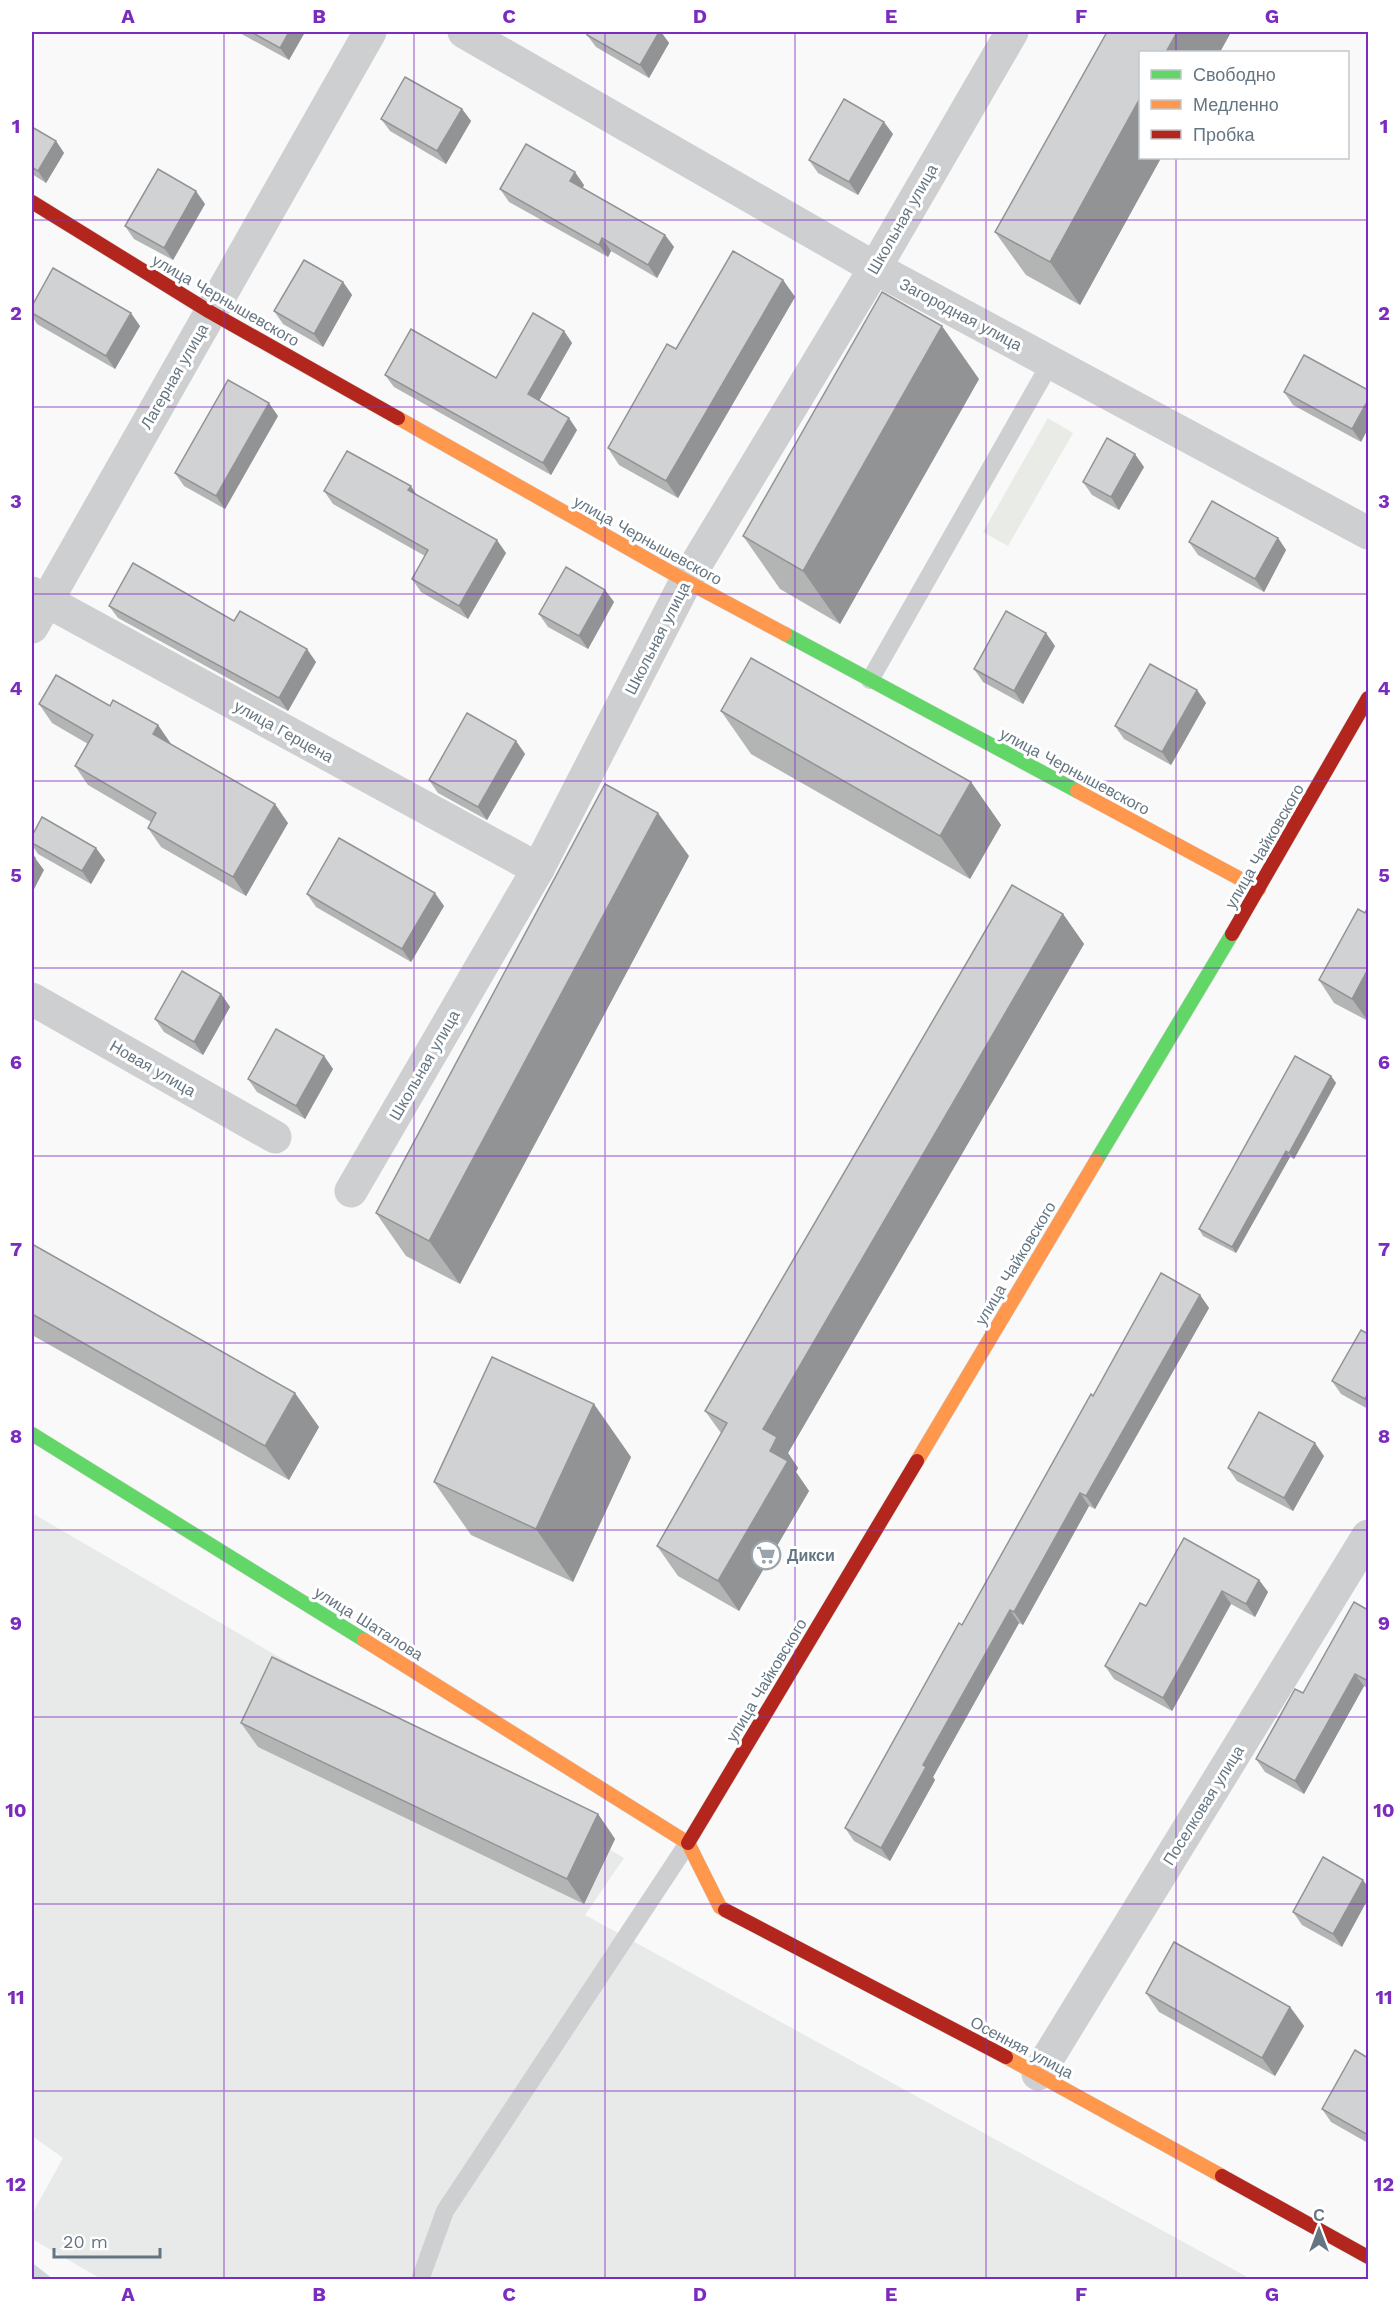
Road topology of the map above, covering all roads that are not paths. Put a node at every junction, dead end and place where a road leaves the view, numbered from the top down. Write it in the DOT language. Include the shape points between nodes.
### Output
graph roads {
  1 [pos="370,32"];
  2 [pos="464,32"];
  3 [pos="1012,32"];
  4 [pos="32,202"];
  5 [pos="875,267"];
  6 [pos="210,312"];
  7 [pos="1051,362"];
  8 [pos="1368,533"];
  9 [pos="686,581"];
  10 [pos="36,607"];
  11 [pos="870,680"];
  12 [pos="1368,698"];
  13 [pos="538,869"];
  14 [pos="1258,889"];
  15 [pos="32,999"];
  16 [pos="275,1137"];
  17 [pos="351,1191"];
  18 [pos="32,1434"];
  19 [pos="1368,1536"];
  20 [pos="687,1843"];
  21 [pos="1038,2074"];
  22 [pos="1368,2257"];
  23 [pos="420,2280"];
  1 -- 6 [label="street, Лагерная улица"];
  2 -- 5 [label="street, Загородная улица"];
  3 -- 5 [label="street, Школьная улица"];
  4 -- 6 [label="street, улица Чернышевского"];
  5 -- 7 [label="street, Загородная улица"];
  5 -- 9 [label="street, Школьная улица"];
  6 -- 9 [label="street, улица Чернышевского"];
  6 -- 10 [label="street, Лагерная улица"];
  7 -- 8 [label="street, Загородная улица"];
  7 -- 11 [label="lane"];
  9 -- 11 [label="street, улица Чернышевского"];
  9 -- 13 [label="street, Школьная улица"];
  10 -- 13 [label="street, улица Герцена"];
  11 -- 14 [label="street, улица Чернышевского"];
  12 -- 14 [label="street, улица Чайковского"];
  13 -- 17 [label="street, Школьная улица"];
  14 -- 20 [label="street, улица Чайковского"];
  15 -- 16 [label="street, Новая улица"];
  18 -- 20 [label="street, улица Шаталова"];
  19 -- 21 [label="street, Поселковая улица"];
  20 -- 21 [label="street, Осенняя улица" via="720,1907"];
  20 -- 23 [label="lane" via="445,2211"];
  21 -- 22 [label="street, Осенняя улица"];
}
